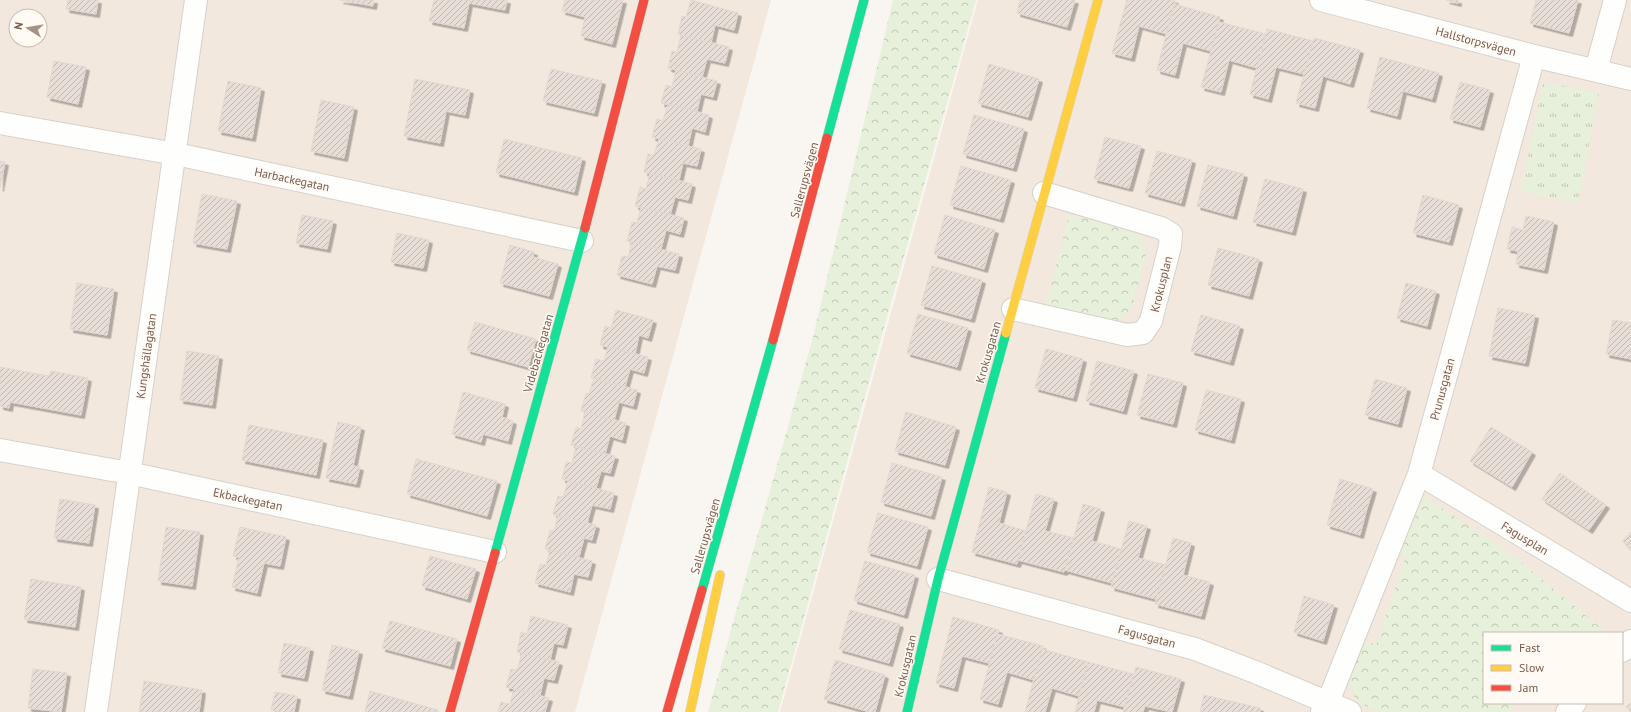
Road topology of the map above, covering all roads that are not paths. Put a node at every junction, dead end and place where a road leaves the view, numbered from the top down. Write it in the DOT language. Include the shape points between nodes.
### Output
graph roads {
  1 [pos="196,0"];
  2 [pos="644,0"];
  3 [pos="864,0"];
  4 [pos="1098,0"];
  5 [pos="1321,0"];
  6 [pos="1615,0"];
  7 [pos="1534,56"];
  8 [pos="1596,70"];
  9 [pos="1631,79"];
  10 [pos="0,123"];
  11 [pos="176,154"];
  12 [pos="1044,194"];
  13 [pos="582,241"];
  14 [pos="1013,309"];
  15 [pos="766,367"];
  16 [pos="0,450"];
  17 [pos="129,473"];
  18 [pos="1419,474"];
  19 [pos="736,505"];
  20 [pos="495,552"];
  21 [pos="722,566"];
  22 [pos="938,579"];
  23 [pos="1631,601"];
  24 [pos="1631,641"];
  25 [pos="1623,650"];
  26 [pos="1574,704"];
  27 [pos="1325,707"];
  28 [pos="96,712"];
  29 [pos="450,712"];
  30 [pos="667,712"];
  31 [pos="690,712"];
  32 [pos="907,712"];
  33 [pos="1350,712"];
  34 [pos="1567,712"];
  1 -- 11 [label="street, Kungshällagatan"];
  2 -- 13 [label="street, Videbackegatan"];
  3 -- 15 [label="street, Sallerupsvägen"];
  4 -- 12 [label="street, Krokusgatan"];
  5 -- 7 [label="street, Hallstorpsvägen"];
  6 -- 8 [label="street"];
  7 -- 8 [label="street, Hallstorpsvägen"];
  7 -- 18 [label="street, Prunusgatan"];
  8 -- 9 [label="street, Hallstorpsvägen"];
  10 -- 11 [label="street, Harbackegatan"];
  11 -- 13 [label="street, Harbackegatan"];
  11 -- 17 [label="street, Kungshällagatan"];
  12 -- 14 [label="street, Krokusgatan"];
  12 -- 14 [label="street, Krokusplan" via="1161,228 1172,234 1152,321 1143,332 1127,335"];
  13 -- 20 [label="street, Videbackegatan"];
  14 -- 22 [label="street, Krokusgatan"];
  15 -- 19 [label="street, Sallerupsvägen"];
  15 -- 30 [label="street, Sallerupsvägen"];
  16 -- 17 [label="street, Ekbackegatan"];
  17 -- 20 [label="street, Ekbackegatan"];
  17 -- 28 [label="street, Kungshällagatan"];
  18 -- 23 [label="street, Fagusplan"];
  18 -- 27 [label="street, Prunusgatan"];
  20 -- 29 [label="street, Videbackegatan"];
  21 -- 31 [label="street, Sallerupsvägen"];
  22 -- 27 [label="street, Fagusgatan" via="1195,649"];
  22 -- 32 [label="street, Krokusgatan"];
  24 -- 25 [label="street"];
  26 -- 34 [label="street"];
  27 -- 33 [label="street, Fagusgatan"];
}
